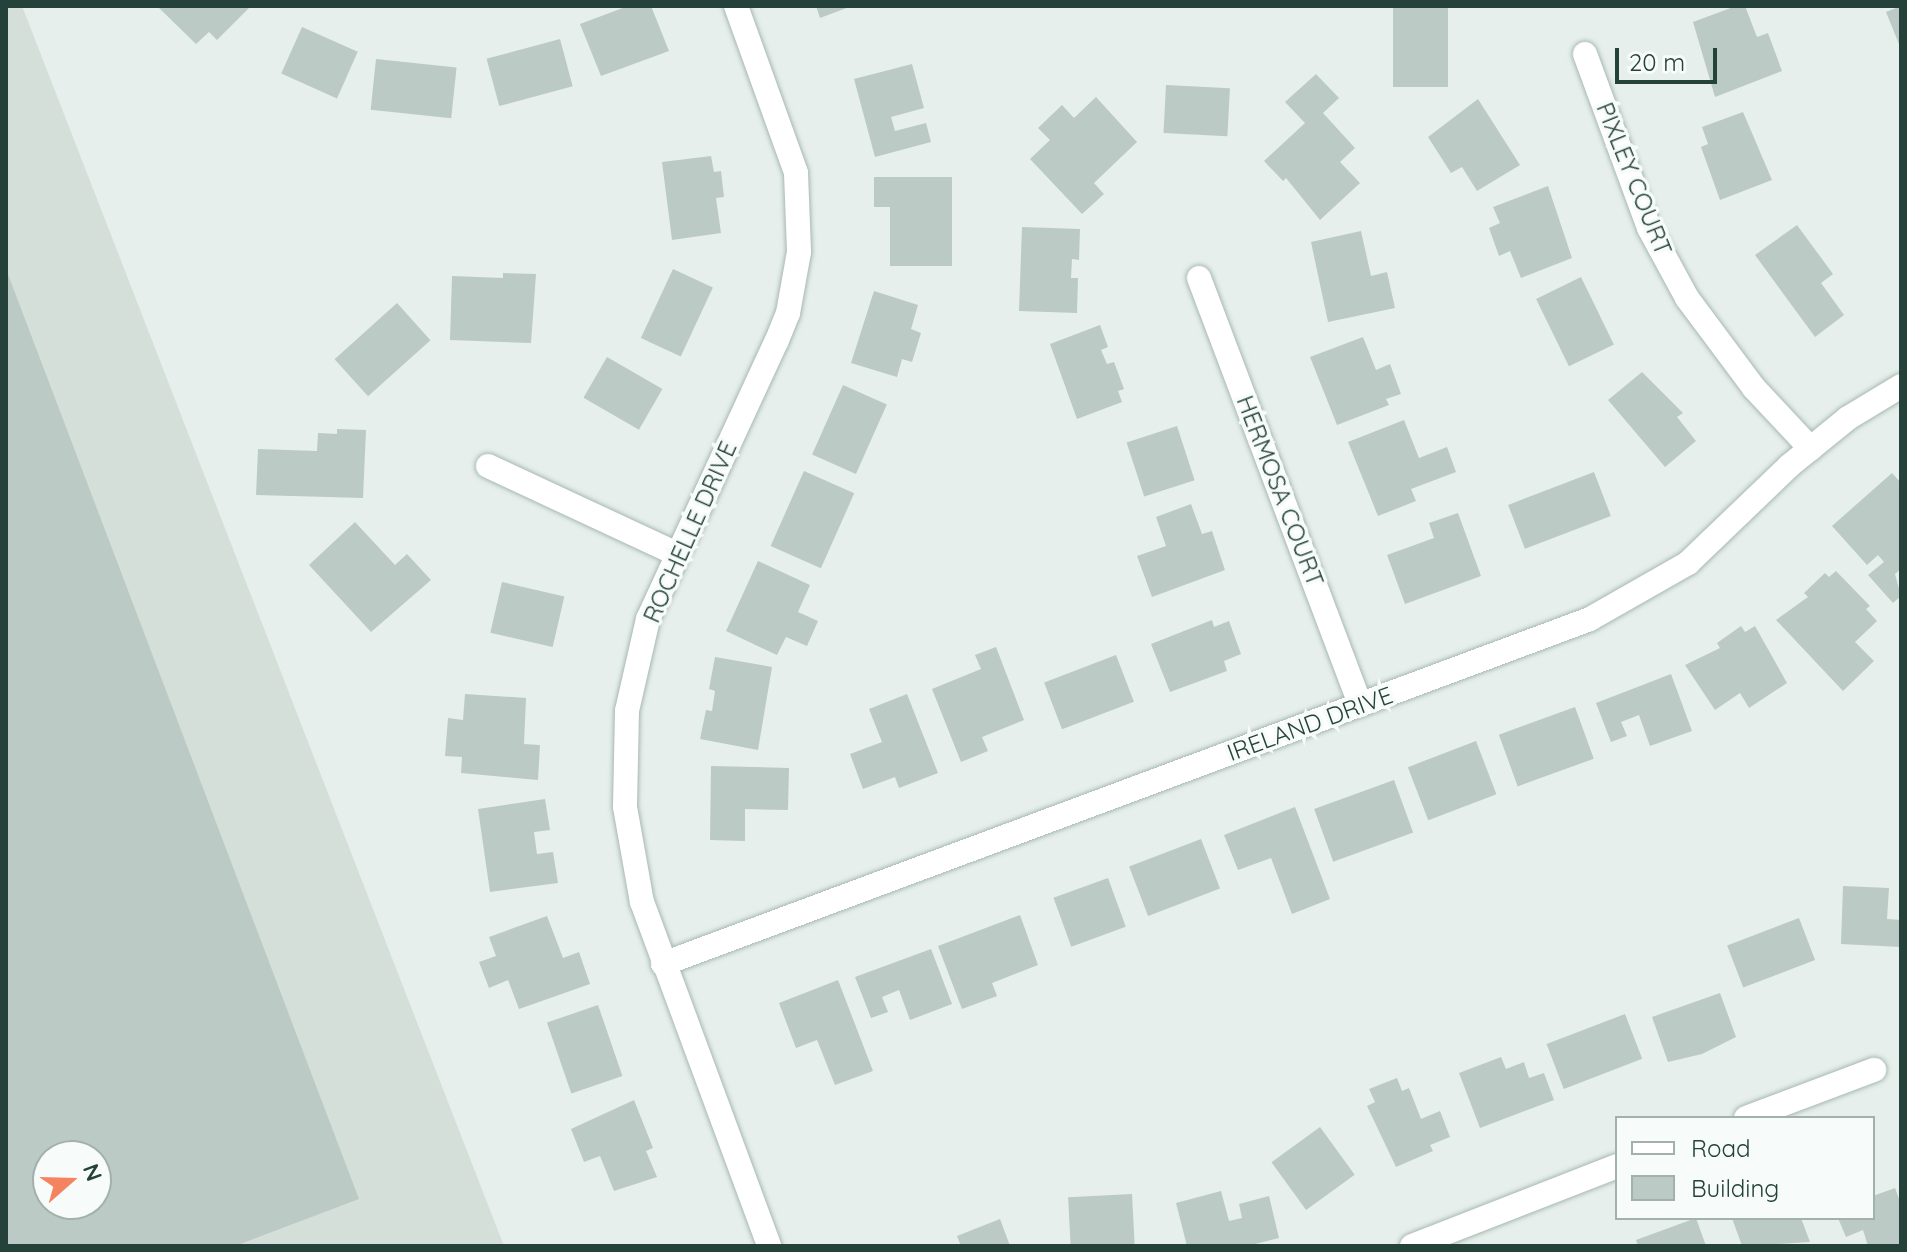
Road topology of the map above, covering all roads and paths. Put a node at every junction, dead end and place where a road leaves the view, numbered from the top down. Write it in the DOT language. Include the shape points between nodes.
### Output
graph roads {
  1 [pos="736,6"];
  2 [pos="1585,54"];
  3 [pos="1199,278"];
  4 [pos="1901,386"];
  5 [pos="1811,449"];
  6 [pos="488,466"];
  7 [pos="677,554"];
  8 [pos="1360,705"];
  9 [pos="663,964"];
  10 [pos="1874,1070"];
  11 [pos="1751,1116"];
  12 [pos="1615,1167"];
  13 [pos="769,1246"];
  14 [pos="1412,1246"];
  1 -- 7 [label="street, ROCHELLE DRIVE" via="796,173 799,252 788,313"];
  2 -- 5 [label="street, PIXLEY COURT" via="1649,228 1687,298 1754,388"];
  3 -- 8 [label="street, HERMOSA COURT"];
  4 -- 5 [label="street, IRELAND DRIVE"];
  5 -- 8 [label="street, IRELAND DRIVE" via="1713,543 1635,598"];
  6 -- 7 [label="street"];
  7 -- 9 [label="street, ROCHELLE DRIVE" via="648,619 632,680 624,743 628,839"];
  8 -- 9 [label="street, IRELAND DRIVE"];
  9 -- 13 [label="street, ROCHELLE DRIVE"];
  10 -- 11 [label="street"];
  12 -- 14 [label="street"];
}
